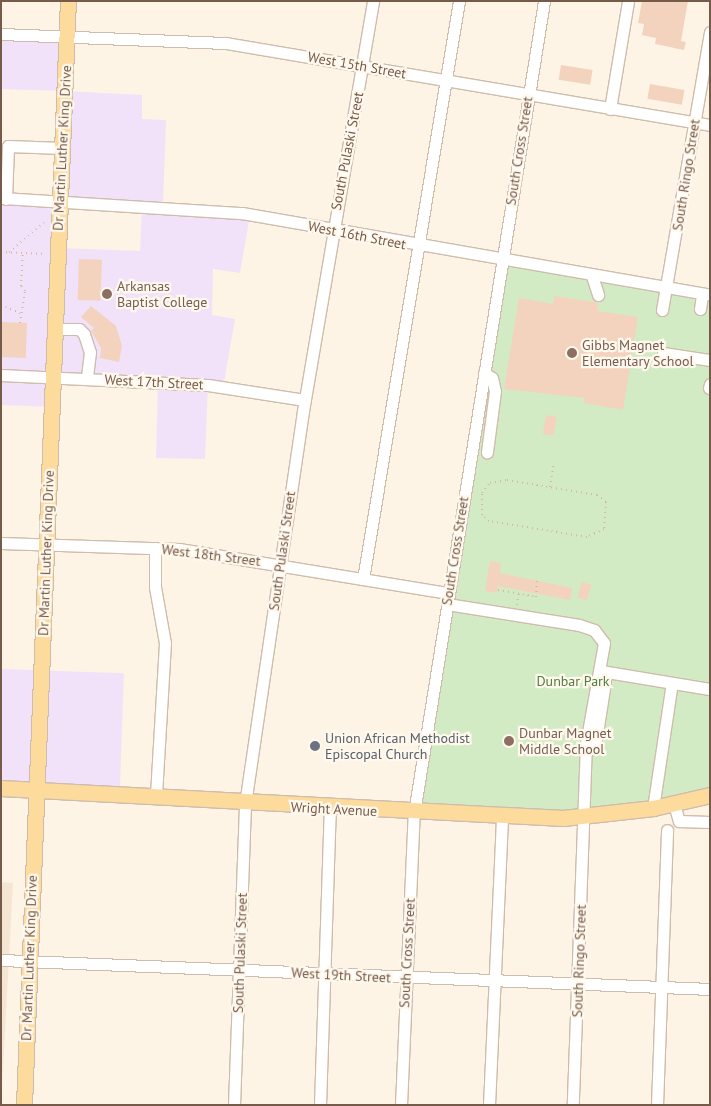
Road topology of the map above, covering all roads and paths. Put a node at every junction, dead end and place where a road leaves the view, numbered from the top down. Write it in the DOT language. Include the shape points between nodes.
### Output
graph roads {
  1 [pos="68,1"];
  2 [pos="373,1"];
  3 [pos="458,1"];
  4 [pos="544,1"];
  5 [pos="628,1"];
  6 [pos="710,32"];
  7 [pos="1,34"];
  8 [pos="67,37"];
  9 [pos="363,66"];
  10 [pos="446,81"];
  11 [pos="529,96"];
  12 [pos="610,109"];
  13 [pos="695,123"];
  14 [pos="710,125"];
  15 [pos="4,146"];
  16 [pos="62,148"];
  17 [pos="4,198"];
  18 [pos="60,201"];
  19 [pos="48,219"];
  20 [pos="333,229"];
  21 [pos="420,248"];
  22 [pos="1,252"];
  23 [pos="9,252"];
  24 [pos="23,253"];
  25 [pos="46,254"];
  26 [pos="501,262"];
  27 [pos="592,276"];
  28 [pos="668,288"];
  29 [pos="598,294"];
  30 [pos="706,295"];
  31 [pos="1,305"];
  32 [pos="700,309"];
  33 [pos="662,310"];
  34 [pos="20,312"];
  35 [pos="20,323"];
  36 [pos="54,329"];
  37 [pos="663,353"];
  38 [pos="710,360"];
  39 [pos="484,373"];
  40 [pos="1,375"];
  41 [pos="53,376"];
  42 [pos="87,378"];
  43 [pos="710,384"];
  44 [pos="709,388"];
  45 [pos="305,400"];
  46 [pos="471,450"];
  47 [pos="554,463"];
  48 [pos="550,487"];
  49 [pos="1,543"];
  50 [pos="47,546"];
  51 [pos="155,548"];
  52 [pos="280,565"];
  53 [pos="537,577"];
  54 [pos="363,579"];
  55 [pos="498,590"];
  56 [pos="448,599"];
  57 [pos="601,674"];
  58 [pos="672,683"];
  59 [pos="710,689"];
  60 [pos="1,788"];
  61 [pos="34,790"];
  62 [pos="710,795"];
  63 [pos="156,796"];
  64 [pos="245,804"];
  65 [pos="665,806"];
  66 [pos="330,809"];
  67 [pos="414,812"];
  68 [pos="502,816"];
  69 [pos="581,817"];
  70 [pos="710,822"];
  71 [pos="667,830"];
  72 [pos="1,960"];
  73 [pos="30,962"];
  74 [pos="240,971"];
  75 [pos="326,974"];
  76 [pos="406,979"];
  77 [pos="494,982"];
  78 [pos="578,984"];
  79 [pos="661,987"];
  80 [pos="710,989"];
  81 [pos="24,1105"];
  82 [pos="234,1105"];
  83 [pos="320,1105"];
  84 [pos="401,1105"];
  85 [pos="488,1105"];
  86 [pos="573,1105"];
  87 [pos="657,1105"];
  1 -- 8 [label="main road, Dr Martin Luther King Drive"];
  2 -- 9 [label="street, South Pulaski Street"];
  3 -- 10 [label="street"];
  4 -- 11 [label="street, South Cross Street"];
  5 -- 12 [label="street"];
  6 -- 13 [label="street, South Ringo Street"];
  7 -- 8 [label="street, West 15th Street"];
  8 -- 9 [label="street, West 15th Street" via="226,43"];
  8 -- 16 [label="main road, Dr Martin Luther King Drive"];
  9 -- 10 [label="street, West 15th Street"];
  9 -- 20 [label="street, South Pulaski Street"];
  10 -- 11 [label="street, West 15th Street"];
  10 -- 21 [label="street"];
  11 -- 12 [label="street, West 15th Street"];
  11 -- 26 [label="street, South Cross Street"];
  12 -- 13 [label="street, West 15th Street"];
  13 -- 14 [label="street, West 15th Street"];
  13 -- 28 [label="street, South Ringo Street"];
  15 -- 16 [label="street"];
  15 -- 17 [label="street"];
  16 -- 18 [label="main road, Dr Martin Luther King Drive"];
  17 -- 18 [label="street, West 16th Street"];
  18 -- 20 [label="street, West 16th Street" via="210,209"];
  18 -- 36 [label="main road, Dr Martin Luther King Drive"];
  19 -- 23 [label="path"];
  20 -- 21 [label="street, West 16th Street"];
  20 -- 45 [label="street, South Pulaski Street"];
  21 -- 26 [label="street, West 16th Street"];
  21 -- 54 [label="street"];
  22 -- 23 [label="path"];
  23 -- 24 [label="path"];
  24 -- 25 [label="path"];
  24 -- 34 [label="path" via="21,286 26,291"];
  26 -- 27 [label="street, West 16th Street"];
  26 -- 39 [label="street, South Cross Street"];
  27 -- 28 [label="street, West 16th Street"];
  27 -- 29 [label="street"];
  28 -- 30 [label="street, West 16th Street"];
  28 -- 33 [label="street, South Ringo Street"];
  30 -- 32 [label="street"];
  31 -- 34 [label="path"];
  34 -- 35 [label="path"];
  36 -- 41 [label="main road, Dr Martin Luther King Drive"];
  36 -- 42 [label="street" via="84,334 90,352"];
  37 -- 38 [label="street"];
  39 -- 46 [label="street, South Cross Street"];
  39 -- 46 [label="street" via="492,378 495,391 490,453"];
  40 -- 41 [label="street, West 17th Street"];
  41 -- 42 [label="street, West 17th Street"];
  41 -- 50 [label="main road, Dr Martin Luther King Drive"];
  42 -- 45 [label="street, West 17th Street" via="208,385"];
  43 -- 44 [label="street"];
  45 -- 52 [label="street, South Pulaski Street"];
  46 -- 56 [label="street, South Cross Street"];
  47 -- 48 [label="path"];
  48 -- 48 [label="path" via="597,495 606,502 604,529 587,537 489,521 482,515 482,493 490,483 507,480"];
  49 -- 50 [label="street, West 18th Street"];
  50 -- 51 [label="street, West 18th Street"];
  50 -- 61 [label="main road, Dr Martin Luther King Drive"];
  51 -- 52 [label="street, West 18th Street"];
  51 -- 63 [label="street" via="155,587 165,643"];
  52 -- 54 [label="street, West 18th Street"];
  52 -- 64 [label="street, South Pulaski Street"];
  53 -- 55 [label="path" via="536,597"];
  54 -- 56 [label="street, West 18th Street"];
  56 -- 57 [label="street, West 18th Street" via="594,630 604,643"];
  56 -- 67 [label="street, South Cross Street"];
  57 -- 58 [label="street"];
  57 -- 69 [label="street, South Ringo Street" via="594,690 586,743 589,750"];
  58 -- 59 [label="street"];
  58 -- 65 [label="street"];
  60 -- 61 [label="main road, Wright Avenue"];
  61 -- 63 [label="main road, Wright Avenue"];
  61 -- 73 [label="main road, Dr Martin Luther King Drive"];
  62 -- 65 [label="main road, Wright Avenue"];
  63 -- 64 [label="main road, Wright Avenue"];
  64 -- 66 [label="main road, Wright Avenue"];
  64 -- 74 [label="street, South Pulaski Street"];
  65 -- 69 [label="main road, Wright Avenue"];
  65 -- 70 [label="street" via="679,821"];
  66 -- 67 [label="main road, Wright Avenue"];
  66 -- 75 [label="street"];
  67 -- 68 [label="main road, Wright Avenue"];
  67 -- 76 [label="street, South Cross Street"];
  68 -- 69 [label="main road, Wright Avenue"];
  68 -- 77 [label="street"];
  69 -- 78 [label="street, South Ringo Street"];
  71 -- 79 [label="street"];
  72 -- 73 [label="street, West 19th Street"];
  73 -- 74 [label="street, West 19th Street"];
  73 -- 81 [label="main road, Dr Martin Luther King Drive"];
  74 -- 75 [label="street, West 19th Street"];
  74 -- 82 [label="street, South Pulaski Street"];
  75 -- 76 [label="street, West 19th Street"];
  75 -- 83 [label="street"];
  76 -- 77 [label="street, West 19th Street"];
  76 -- 84 [label="street, South Cross Street"];
  77 -- 78 [label="street, West 19th Street"];
  77 -- 85 [label="street"];
  78 -- 79 [label="street, West 19th Street"];
  78 -- 86 [label="street, South Ringo Street"];
  79 -- 80 [label="street, West 19th Street"];
  79 -- 87 [label="street"];
}
